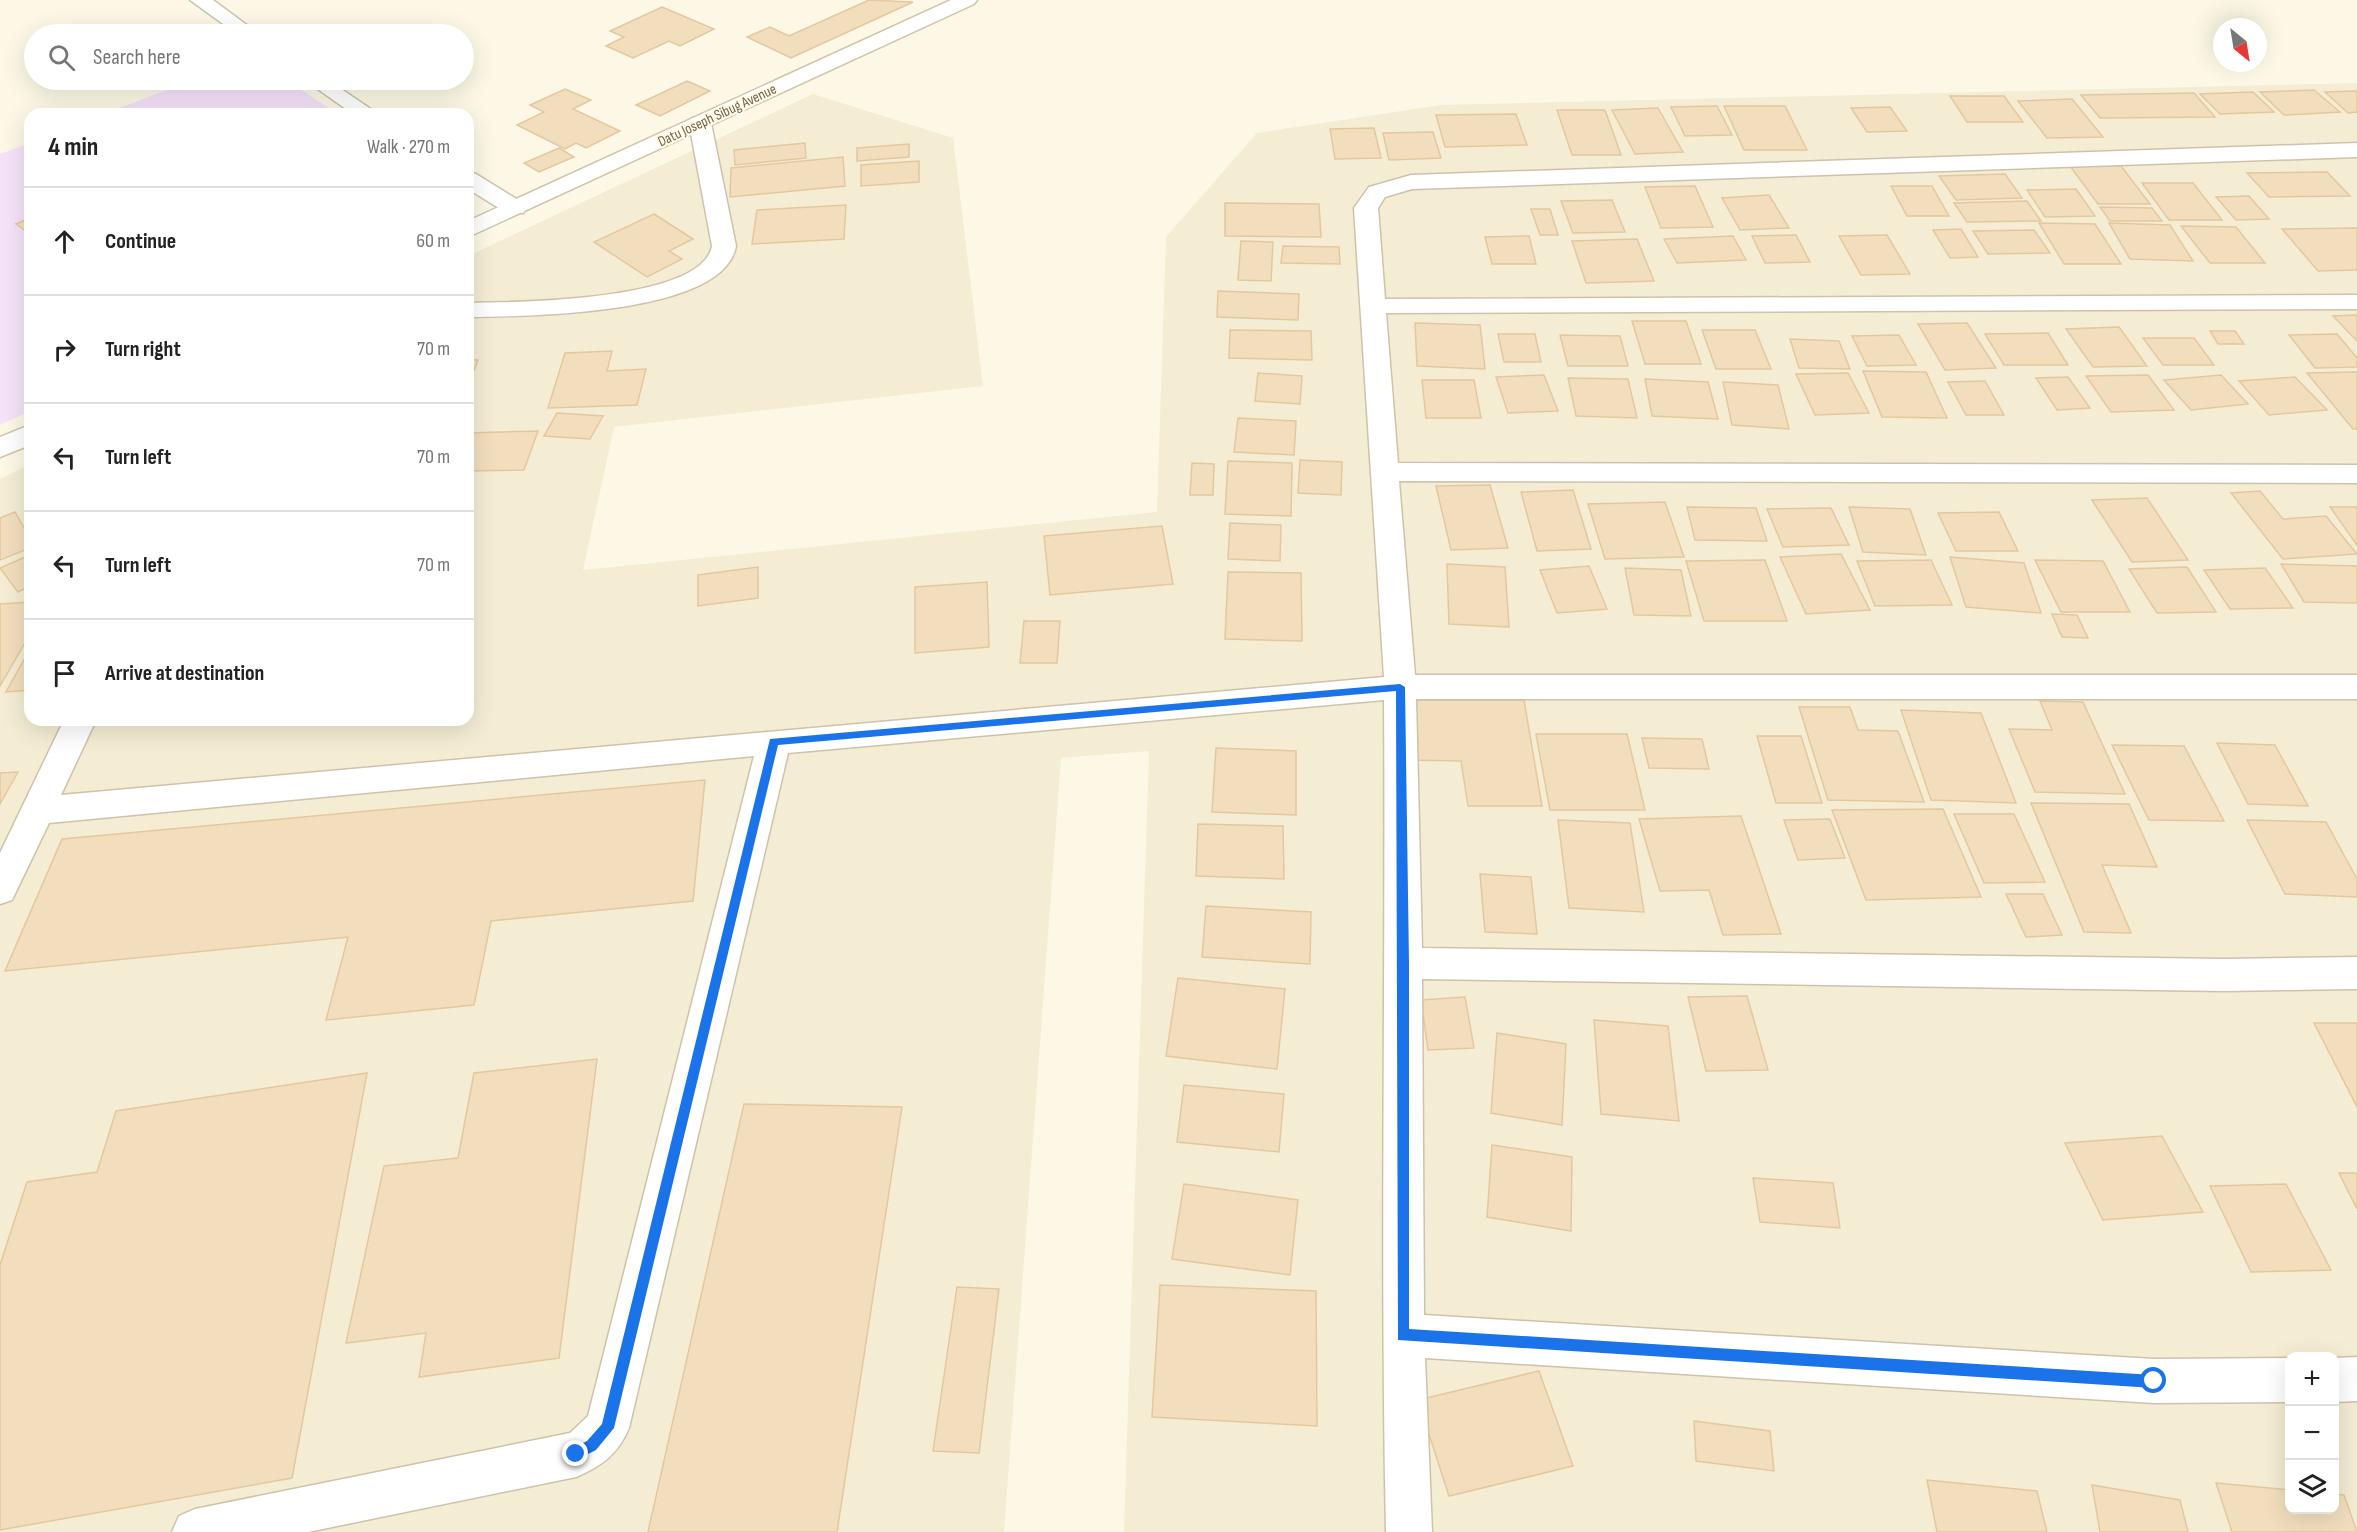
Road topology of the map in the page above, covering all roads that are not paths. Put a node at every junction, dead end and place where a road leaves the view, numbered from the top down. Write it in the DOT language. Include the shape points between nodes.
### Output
graph roads {
  1 [pos="200,0"];
  2 [pos="967,0"];
  3 [pos="235,24"];
  4 [pos="330,90"];
  5 [pos="358,108"];
  6 [pos="700,123"];
  7 [pos="2357,150"];
  8 [pos="474,182"];
  9 [pos="515,208"];
  10 [pos="474,227"];
  11 [pos="2357,303"];
  12 [pos="1373,306"];
  13 [pos="474,310"];
  14 [pos="24,437"];
  15 [pos="0,448"];
  16 [pos="1385,472"];
  17 [pos="2357,474"];
  18 [pos="1400,687"];
  19 [pos="2357,687"];
  20 [pos="77,726"];
  21 [pos="774,742"];
  22 [pos="35,811"];
  23 [pos="0,890"];
  24 [pos="1404,963"];
  25 [pos="2357,973"];
  26 [pos="1403,1335"];
  27 [pos="2357,1379"];
  28 [pos="2285,1380"];
  29 [pos="2339,1380"];
  30 [pos="195,1532"];
  31 [pos="1409,1532"];
  1 -- 3 [label="street"];
  2 -- 6 [label="street, Datu Joseph Sibug Avenue"];
  4 -- 5 [label="street"];
  6 -- 9 [label="street, Datu Joseph Sibug Avenue"];
  6 -- 13 [label="street" via="724,246 720,261 707,272 676,286 622,300"];
  7 -- 12 [label="street" via="1411,182 1377,192 1366,208"];
  8 -- 9 [label="street"];
  9 -- 10 [label="street, Datu Joseph Sibug Avenue"];
  11 -- 12 [label="street"];
  12 -- 16 [label="street"];
  14 -- 15 [label="street"];
  16 -- 17 [label="street"];
  16 -- 18 [label="street"];
  18 -- 19 [label="street"];
  18 -- 21 [label="street"];
  18 -- 24 [label="street"];
  20 -- 22 [label="street"];
  21 -- 22 [label="street"];
  21 -- 30 [label="street" via="608,1428 592,1445 576,1454"];
  22 -- 23 [label="street"];
  24 -- 25 [label="street" via="2224,975"];
  24 -- 26 [label="street"];
  26 -- 28 [label="street" via="2154,1381"];
  26 -- 31 [label="street"];
  27 -- 29 [label="street"];
}
